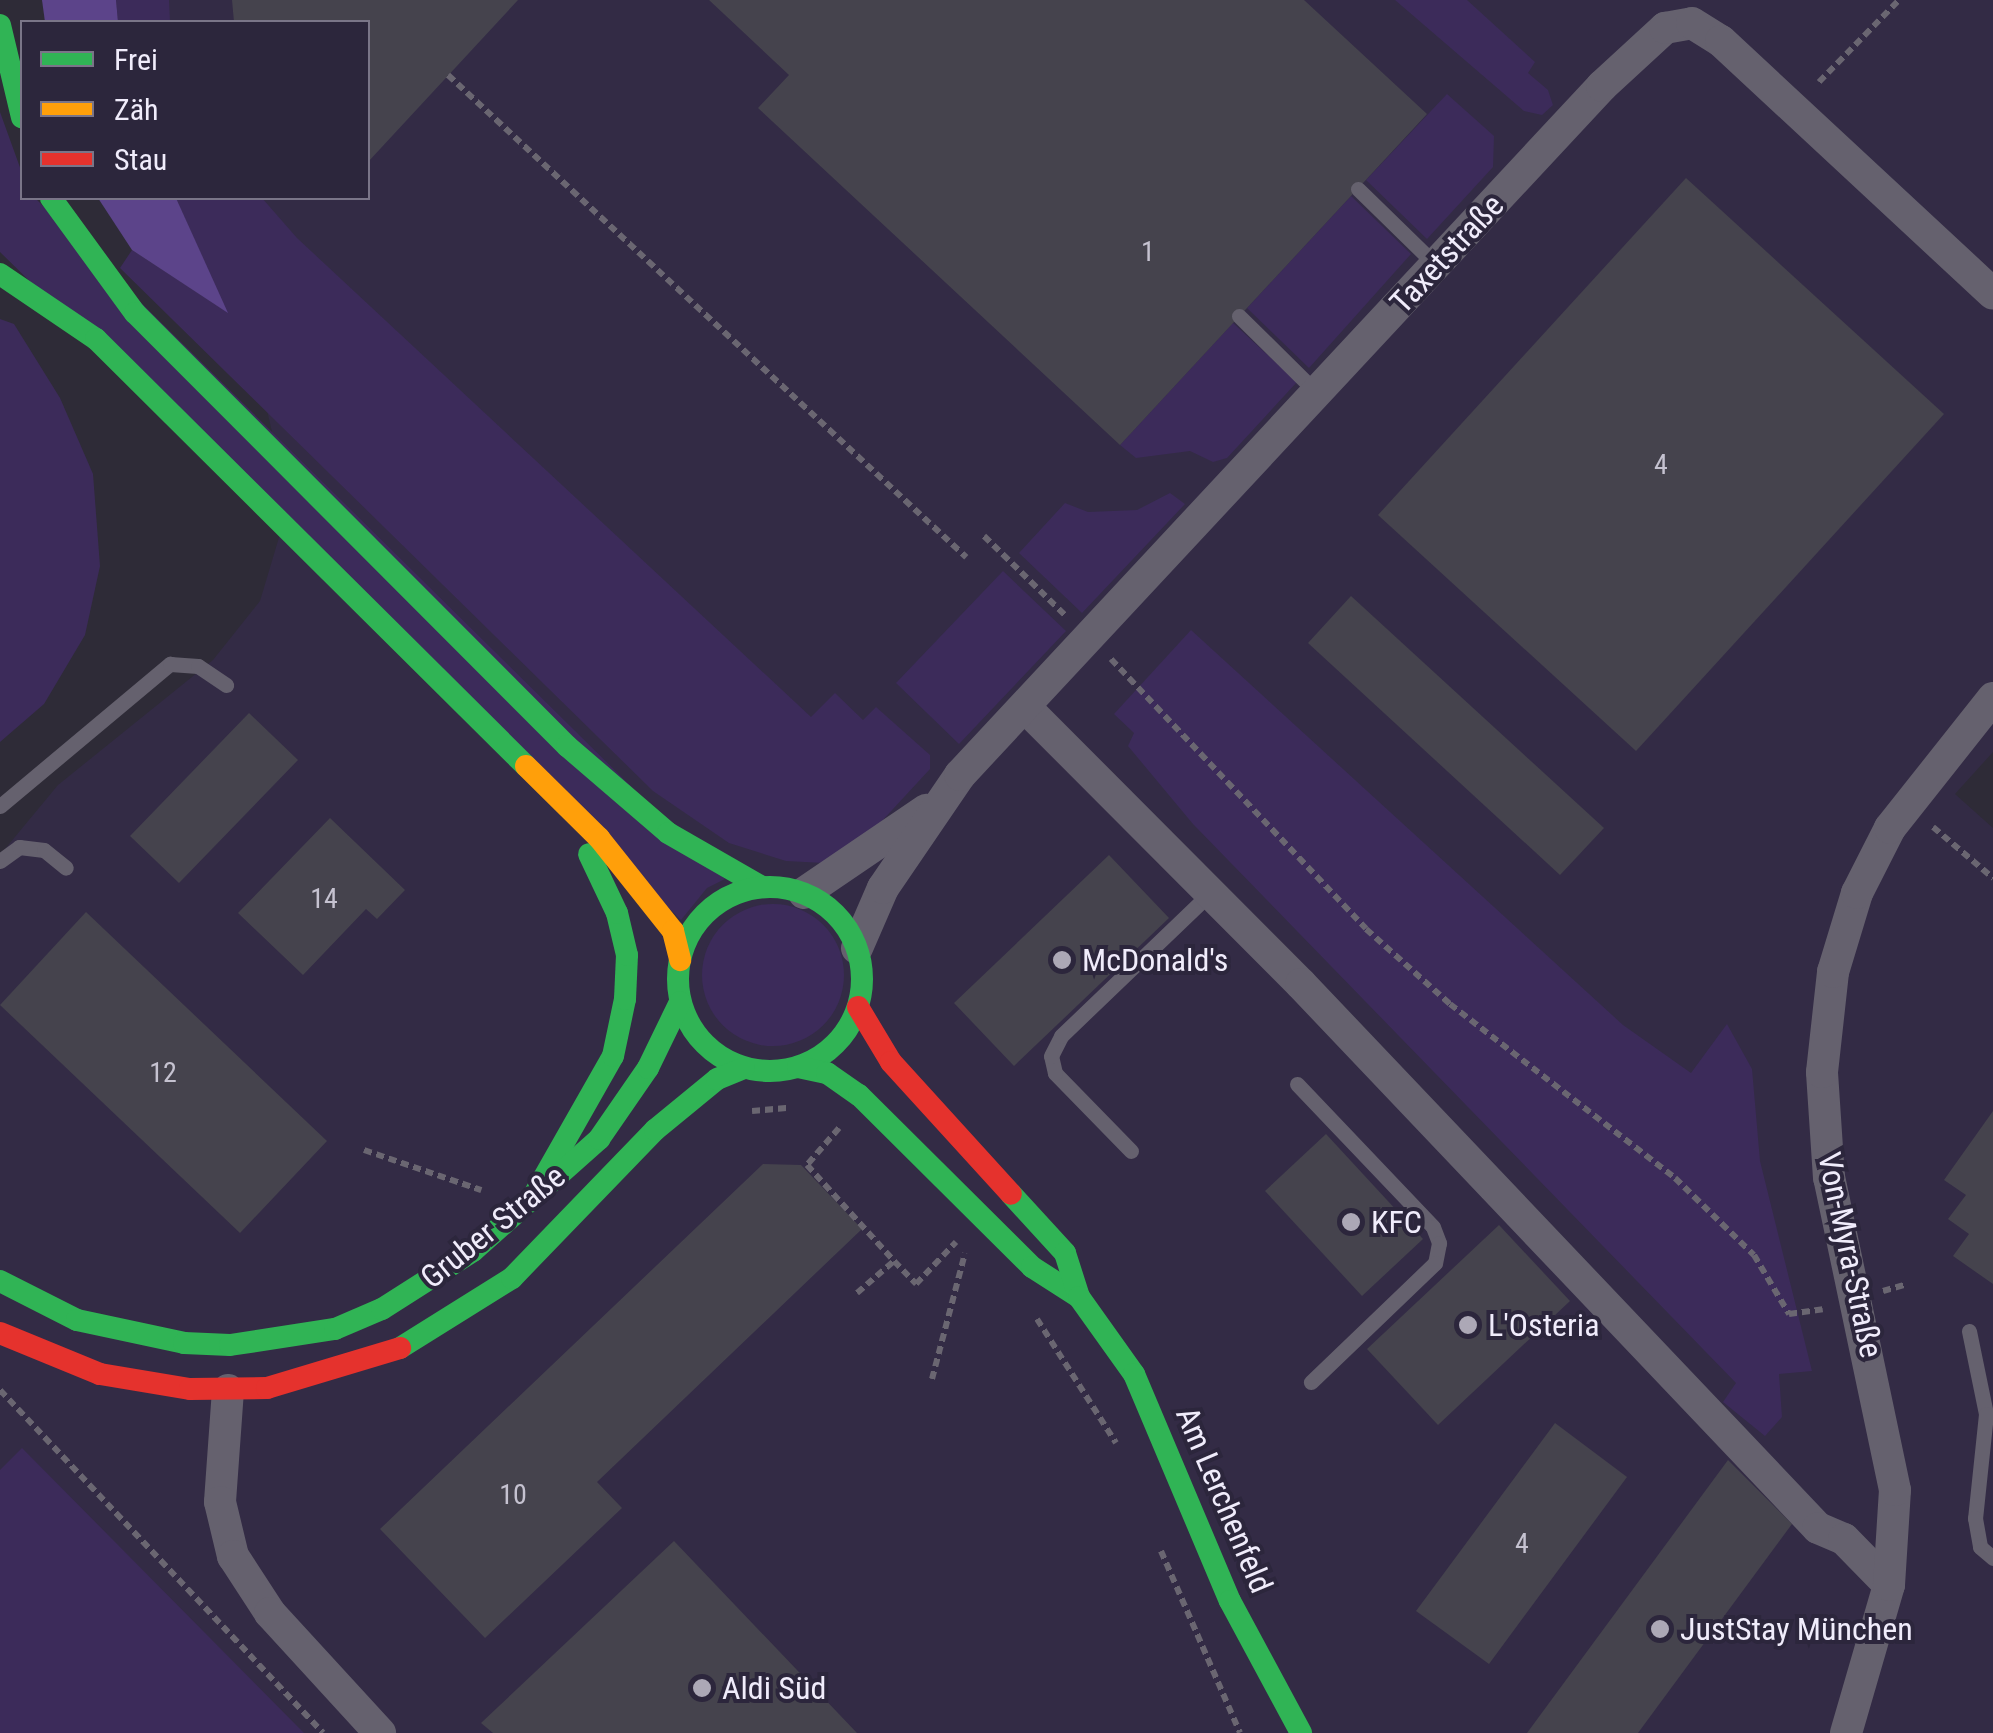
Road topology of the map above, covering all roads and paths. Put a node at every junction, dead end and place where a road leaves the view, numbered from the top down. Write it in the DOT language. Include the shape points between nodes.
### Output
graph roads {
  1 [pos="1899,0"];
  2 [pos="0,25"];
  3 [pos="448,75"];
  4 [pos="1818,82"];
  5 [pos="20,109"];
  6 [pos="1358,188"];
  7 [pos="53,200"];
  8 [pos="1436,266"];
  9 [pos="0,274"];
  10 [pos="1993,294"];
  11 [pos="1239,316"];
  12 [pos="1317,393"];
  13 [pos="984,536"];
  14 [pos="966,557"];
  15 [pos="1089,638"];
  16 [pos="226,685"];
  17 [pos="1993,698"];
  18 [pos="1025,707"];
  19 [pos="938,802"];
  20 [pos="1905,804"];
  21 [pos="0,806"];
  22 [pos="571,815"];
  23 [pos="0,861"];
  24 [pos="66,868"];
  25 [pos="1993,878"];
  26 [pos="762,887"];
  27 [pos="804,893"];
  28 [pos="1211,893"];
  29 [pos="857,948"];
  30 [pos="680,960"];
  31 [pos="680,1002"];
  32 [pos="858,1007"];
  33 [pos="798,1067"];
  34 [pos="744,1068"];
  35 [pos="1297,1084"];
  36 [pos="852,1140"];
  37 [pos="1131,1152"];
  38 [pos="534,1195"];
  39 [pos="944,1228"];
  40 [pos="957,1241"];
  41 [pos="969,1243"];
  42 [pos="982,1256"];
  43 [pos="894,1261"];
  44 [pos="0,1281"];
  45 [pos="1907,1284"];
  46 [pos="857,1293"];
  47 [pos="1080,1297"];
  48 [pos="1860,1298"];
  49 [pos="1030,1310"];
  50 [pos="1969,1331"];
  51 [pos="0,1334"];
  52 [pos="229,1367"];
  53 [pos="932,1379"];
  54 [pos="1310,1382"];
  55 [pos="0,1390"];
  56 [pos="1989,1417"];
  57 [pos="1122,1454"];
  58 [pos="1156,1538"];
  59 [pos="1993,1558"];
  60 [pos="1889,1585"];
  61 [pos="322,1733"];
  62 [pos="380,1733"];
  63 [pos="1240,1733"];
  64 [pos="1302,1733"];
  65 [pos="1846,1733"];
  1 -- 4 [label="path"];
  2 -- 5 [label="main road"];
  3 -- 14 [label="path"];
  6 -- 8 [label="lane"];
  7 -- 26 [label="main road" via="135,313 567,746 668,833"];
  8 -- 10 [label="street, Taxetstraße" via="1647,39 1692,22 1721,40"];
  8 -- 12 [label="street, Taxetstraße"];
  9 -- 22 [label="main road" via="96,340"];
  11 -- 12 [label="lane"];
  12 -- 15 [label="street, Taxetstraße"];
  13 -- 15 [label="path"];
  15 -- 18 [label="street, Taxetstraße"];
  15 -- 48 [label="path" via="1366,929 1450,1004 1675,1178 1754,1255 1788,1314"];
  16 -- 21 [label="lane" via="198,666 170,664"];
  17 -- 20 [label="street, Von-Myra-Straße"];
  18 -- 19 [label="street, Taxetstraße"];
  18 -- 28 [label="street"];
  19 -- 27 [label="street, Taxetstraße"];
  19 -- 29 [label="street, Taxetstraße" via="870,912"];
  20 -- 25 [label="path"];
  20 -- 48 [label="street, Von-Myra-Straße" via="1868,866 1844,928 1822,1072 1830,1178"];
  22 -- 30 [label="main road" via="636,880 673,931"];
  22 -- 38 [label="main road" via="617,914 627,955 625,999 613,1056"];
  23 -- 24 [label="lane" via="19,846 44,850"];
  26 -- 27 [label="main road"];
  26 -- 30 [label="main road" via="716,904 693,928"];
  27 -- 29 [label="main road" via="842,920"];
  28 -- 37 [label="lane" via="1061,1036 1051,1056 1055,1074"];
  28 -- 60 [label="street" via="1818,1528 1844,1539"];
  29 -- 32 [label="main road, Am Lerchenfeld"];
  30 -- 31 [label="main road"];
  31 -- 34 [label="main road" via="703,1043"];
  31 -- 38 [label="main road, Gruber Straße" via="648,1068 599,1139"];
  32 -- 33 [label="main road" via="829,1051"];
  32 -- 47 [label="main road, Am Lerchenfeld" via="891,1062 1057,1242"];
  33 -- 34 [label="main road, Am Lerchenfeld"];
  33 -- 47 [label="main road, Am Lerchenfeld" via="827,1074 860,1095 1032,1267"];
  34 -- 52 [label="main road, Gruber Straße" via="718,1079 655,1130 512,1278 448,1324 338,1374"];
  35 -- 54 [label="lane" via="1433,1227 1439,1243 1435,1263"];
  36 -- 43 [label="path" via="840,1127 807,1166"];
  38 -- 52 [label="main road, Gruber Straße" via="473,1251 382,1310"];
  39 -- 40 [label="path"];
  40 -- 41 [label="path"];
  40 -- 43 [label="path" via="916,1284"];
  41 -- 42 [label="path"];
  41 -- 53 [label="path"];
  43 -- 46 [label="path"];
  44 -- 52 [label="main road, Gruber Straße" via="77,1320 150,1337"];
  45 -- 48 [label="path"];
  47 -- 64 [label="main road, Am Lerchenfeld" via="1134,1374 1230,1601 1270,1686"];
  48 -- 60 [label="street, Von-Myra-Straße" via="1895,1490"];
  49 -- 57 [label="path" via="1093,1399"];
  50 -- 56 [label="lane"];
  51 -- 52 [label="main road, Gruber Straße" via="100,1374"];
  52 -- 62 [label="street" via="220,1502 233,1556 270,1614"];
  55 -- 61 [label="path"];
  56 -- 59 [label="lane" via="1975,1518 1980,1548"];
  58 -- 63 [label="path"];
  60 -- 65 [label="street, Von-Myra-Straße"];
}
